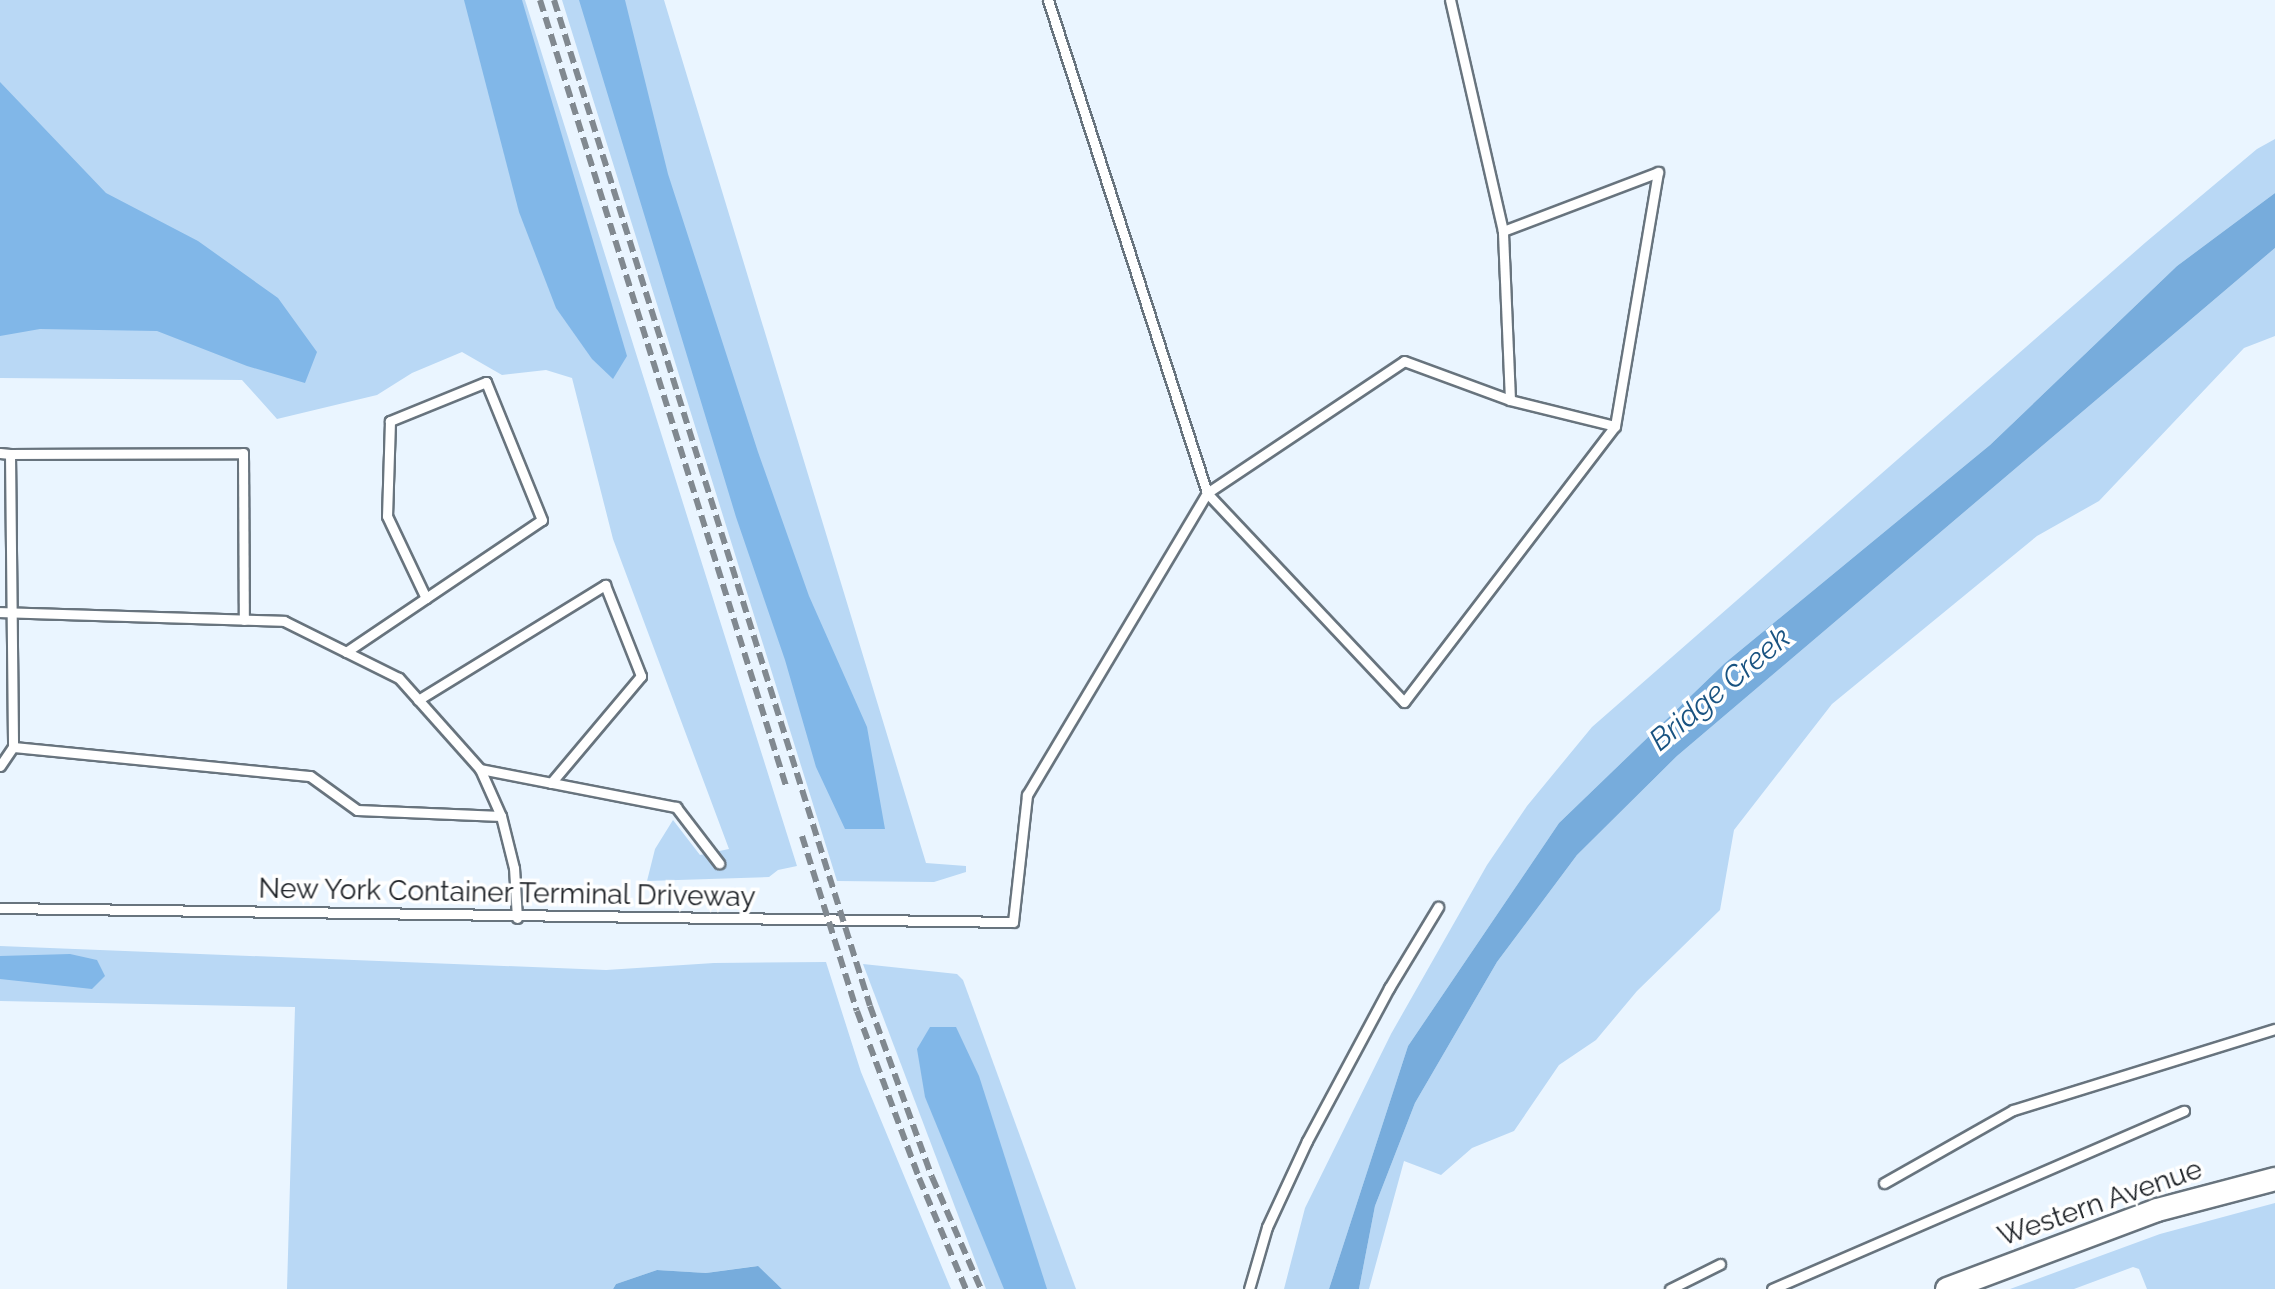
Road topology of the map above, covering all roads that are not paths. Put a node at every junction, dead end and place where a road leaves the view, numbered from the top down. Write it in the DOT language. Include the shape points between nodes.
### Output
graph roads {
  1 [pos="1048,0"];
  2 [pos="1450,0"];
  3 [pos="1503,231"];
  4 [pos="1510,400"];
  5 [pos="1615,426"];
  6 [pos="5,454"];
  7 [pos="1207,493"];
  8 [pos="426,598"];
  9 [pos="5,612"];
  10 [pos="244,620"];
  11 [pos="346,652"];
  12 [pos="418,700"];
  13 [pos="13,747"];
  14 [pos="0,766"];
  15 [pos="480,769"];
  16 [pos="551,783"];
  17 [pos="501,816"];
  18 [pos="719,863"];
  19 [pos="1438,907"];
  20 [pos="0,908"];
  21 [pos="517,918"];
  22 [pos="2275,1029"];
  23 [pos="2184,1111"];
  24 [pos="2275,1179"];
  25 [pos="1884,1183"];
  26 [pos="1720,1264"];
  27 [pos="1249,1289"];
  28 [pos="1670,1289"];
  29 [pos="1772,1289"];
  30 [pos="1947,1289"];
  1 -- 7 [label="lane"];
  2 -- 3 [label="lane"];
  3 -- 4 [label="lane"];
  3 -- 5 [label="lane" via="1658,172"];
  4 -- 5 [label="lane"];
  4 -- 7 [label="lane" via="1404,361"];
  5 -- 7 [label="lane" via="1404,702"];
  6 -- 9 [label="lane"];
  6 -- 10 [label="lane" via="243,453"];
  7 -- 21 [label="lane, New York Container Terminal Driveway" via="1027,795 1013,922"];
  8 -- 8 [label="lane" via="542,520 486,382 390,421 387,516"];
  8 -- 11 [label="lane"];
  9 -- 10 [label="lane"];
  9 -- 13 [label="lane"];
  10 -- 11 [label="lane" via="284,621"];
  11 -- 12 [label="lane" via="399,678"];
  12 -- 15 [label="lane"];
  12 -- 16 [label="lane" via="605,585 641,676"];
  13 -- 14 [label="lane"];
  13 -- 17 [label="lane" via="310,776 357,810"];
  15 -- 16 [label="lane"];
  15 -- 17 [label="lane"];
  16 -- 18 [label="lane" via="676,807"];
  17 -- 21 [label="lane" via="514,868"];
  19 -- 27 [label="lane" via="1307,1141 1267,1227"];
  20 -- 21 [label="lane, New York Container Terminal Driveway"];
  22 -- 25 [label="lane" via="2013,1110"];
  23 -- 29 [label="lane"];
  24 -- 30 [label="street, Western Avenue" via="2157,1210"];
  26 -- 28 [label="lane"];
}
